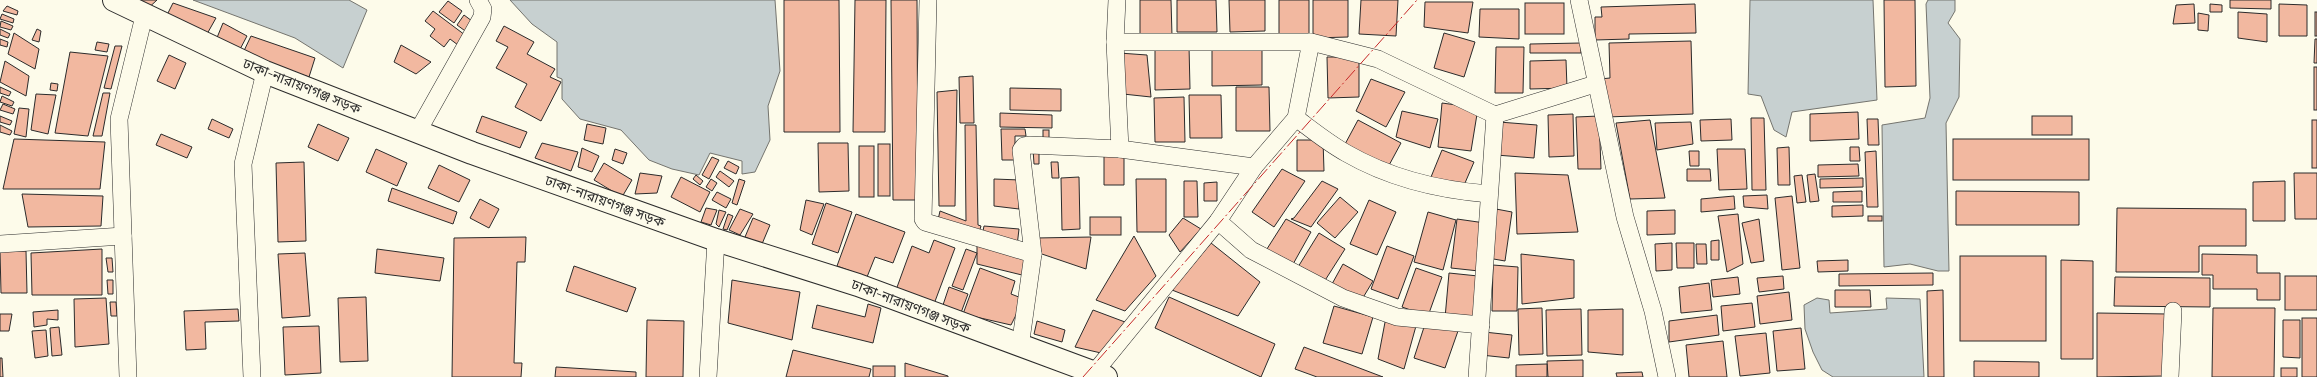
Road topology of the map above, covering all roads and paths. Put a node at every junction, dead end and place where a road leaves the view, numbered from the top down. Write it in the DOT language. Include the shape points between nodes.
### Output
graph roads {
  1 [pos="114,0"];
  2 [pos="478,0"];
  3 [pos="928,0"];
  4 [pos="1117,0"];
  5 [pos="1579,0"];
  6 [pos="144,16"];
  7 [pos="1115,39"];
  8 [pos="1311,42"];
  9 [pos="265,72"];
  10 [pos="1595,84"];
  11 [pos="1496,115"];
  12 [pos="1296,118"];
  13 [pos="418,131"];
  14 [pos="1120,149"];
  15 [pos="1254,167"];
  16 [pos="1489,194"];
  17 [pos="1218,221"];
  18 [pos="123,236"];
  19 [pos="716,240"];
  20 [pos="0,244"];
  21 [pos="1033,254"];
  22 [pos="2172,311"];
  23 [pos="1481,325"];
  24 [pos="1020,346"];
  25 [pos="1100,375"];
  26 [pos="128,377"];
  27 [pos="252,377"];
  28 [pos="708,377"];
  29 [pos="1477,377"];
  30 [pos="1667,377"];
  31 [pos="2170,377"];
  1 -- 6 [label="highway, ঢাকা-নারায়ণগঞ্জ সড়ক"];
  2 -- 13 [label="street" via="483,9 482,17"];
  3 -- 21 [label="street" via="923,219 925,222"];
  4 -- 7 [label="street"];
  5 -- 10 [label="street"];
  6 -- 9 [label="highway, ঢাকা-নারায়ণগঞ্জ সড়ক"];
  6 -- 18 [label="street" via="119,119"];
  7 -- 8 [label="street"];
  7 -- 14 [label="street"];
  8 -- 11 [label="street" via="1378,59"];
  8 -- 12 [label="street"];
  9 -- 13 [label="highway, ঢাকা-নারায়ণগঞ্জ সড়ক"];
  9 -- 27 [label="street" via="243,164"];
  10 -- 11 [label="street"];
  10 -- 30 [label="street" via="1625,217 1653,311"];
  11 -- 16 [label="street"];
  12 -- 15 [label="street"];
  12 -- 16 [label="street" via="1345,153 1384,172 1447,190"];
  13 -- 19 [label="highway, ঢাকা-নারায়ণগঞ্জ সড়ক"];
  14 -- 15 [label="street"];
  14 -- 21 [label="street" via="1024,146 1020,150"];
  15 -- 17 [label="street"];
  16 -- 23 [label="street"];
  17 -- 23 [label="street" via="1251,250 1343,298 1397,317"];
  17 -- 25 [label="street"];
  18 -- 20 [label="street"];
  18 -- 26 [label="street"];
  19 -- 24 [label="highway, ঢাকা-নারায়ণগঞ্জ সড়ক" via="858,285"];
  19 -- 28 [label="street"];
  21 -- 24 [label="street"];
  22 -- 31 [label="street"];
  23 -- 29 [label="street"];
  24 -- 25 [label="highway, ঢাকা-নারায়ণগঞ্জ সড়ক"];
}
